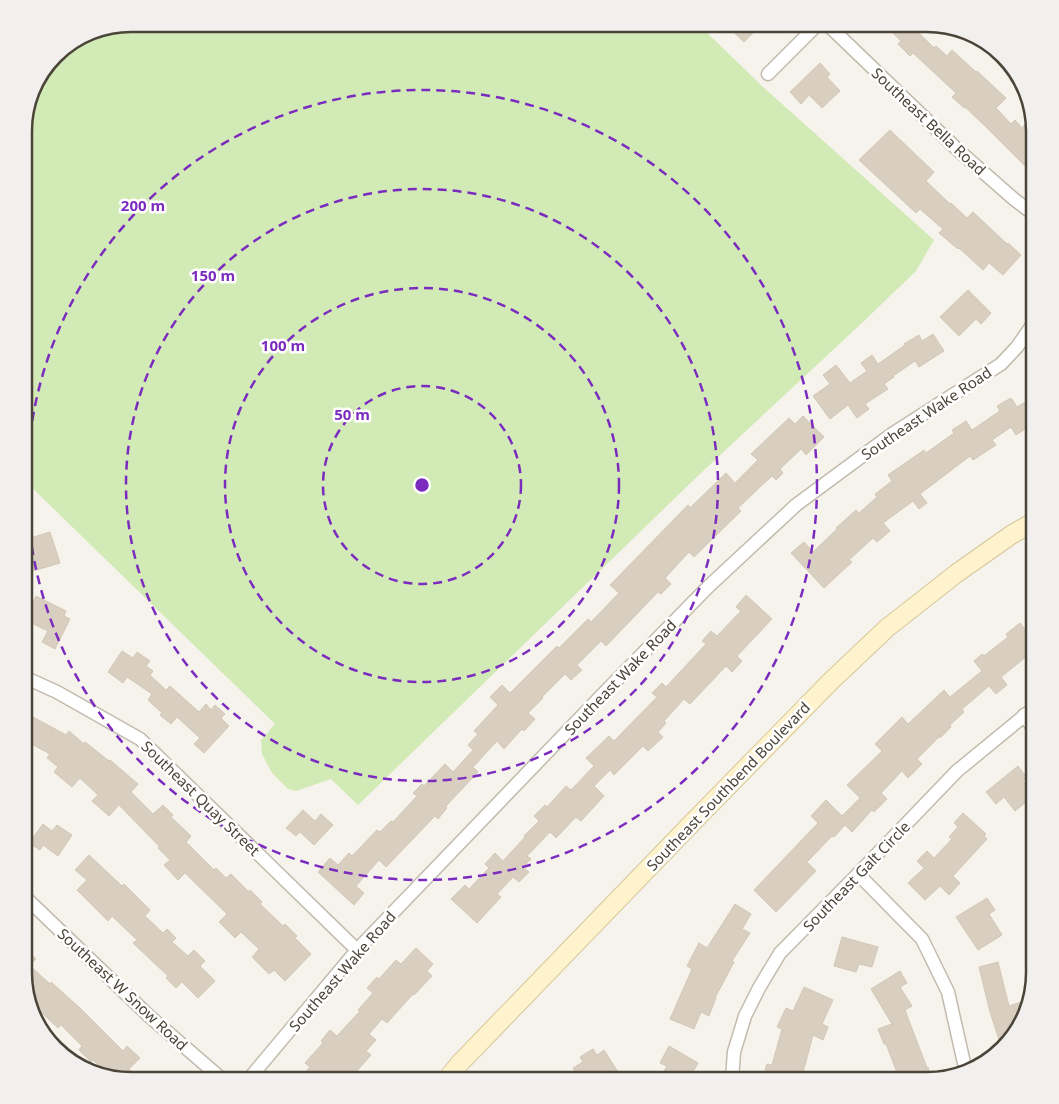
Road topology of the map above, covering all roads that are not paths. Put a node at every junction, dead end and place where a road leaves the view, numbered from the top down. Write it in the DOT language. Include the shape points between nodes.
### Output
graph roads {
  1 [pos="809,33"];
  2 [pos="836,33"];
  3 [pos="768,74"];
  4 [pos="1026,208"];
  5 [pos="1026,334"];
  6 [pos="1026,526"];
  7 [pos="32,681"];
  8 [pos="1024,715"];
  9 [pos="1026,718"];
  10 [pos="858,874"];
  11 [pos="32,904"];
  12 [pos="357,950"];
  13 [pos="964,1064"];
  14 [pos="214,1072"];
  15 [pos="255,1072"];
  16 [pos="453,1072"];
  17 [pos="733,1072"];
  1 -- 3 [label="street"];
  2 -- 4 [label="street, Southeast Bella Road" via="959,151"];
  5 -- 12 [label="street, Southeast Wake Road" via="1001,364 892,434 796,505 709,586"];
  6 -- 16 [label="street, Southeast Southbend Boulevard" via="957,573 888,628 831,681"];
  7 -- 12 [label="street, Southeast Quay Street" via="140,739"];
  8 -- 9 [label="street"];
  8 -- 10 [label="street, Southeast Galt Circle" via="957,771"];
  10 -- 13 [label="street" via="922,938 948,992"];
  10 -- 17 [label="street, Southeast Galt Circle" via="780,953 744,1016 734,1052"];
  11 -- 14 [label="street, Southeast W Snow Road" via="149,1016"];
  12 -- 15 [label="street, Southeast Wake Road"];
}
